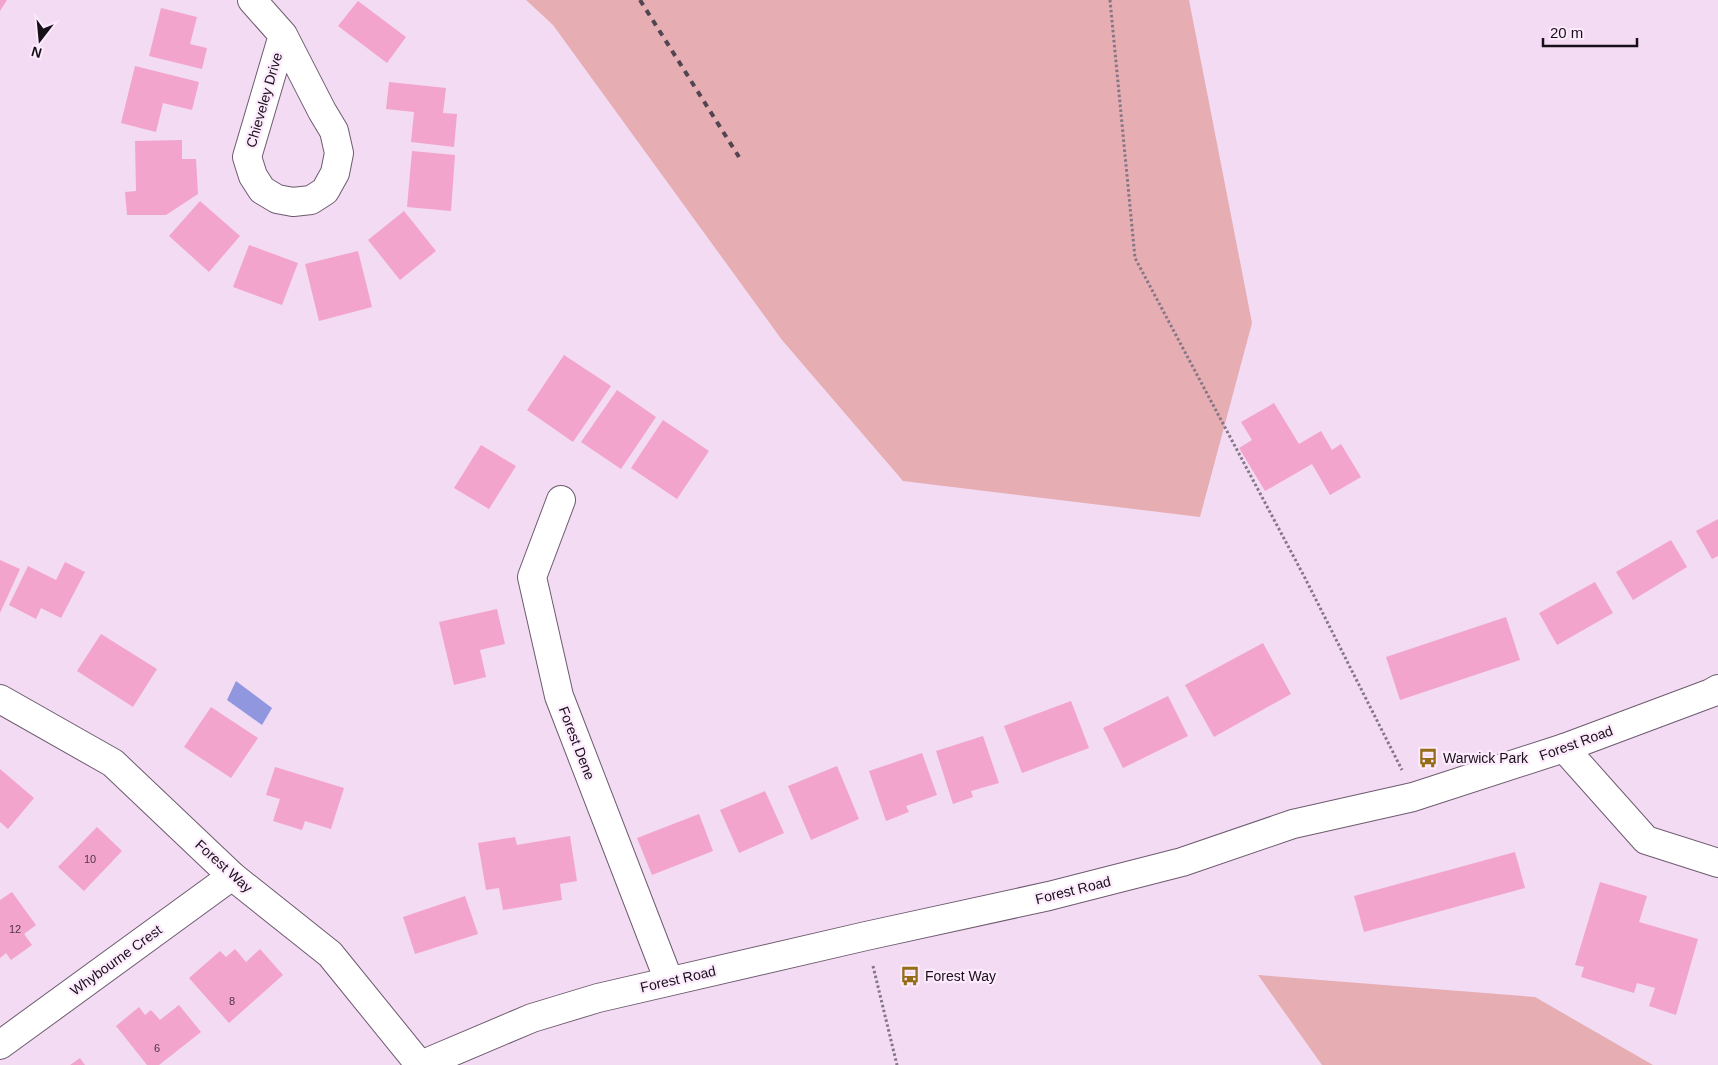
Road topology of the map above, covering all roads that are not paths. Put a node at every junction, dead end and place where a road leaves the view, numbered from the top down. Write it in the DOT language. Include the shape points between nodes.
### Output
graph roads {
  1 [pos="252,0"];
  2 [pos="283,35"];
  3 [pos="561,500"];
  4 [pos="1718,689"];
  5 [pos="0,699"];
  6 [pos="1564,748"];
  7 [pos="1718,863"];
  8 [pos="232,876"];
  9 [pos="669,981"];
  10 [pos="0,1045"];
  11 [pos="421,1065"];
  1 -- 2 [label="street, Chieveley Drive"];
  2 -- 2 [label="street, Chieveley Drive" via="247,157 262,190 277,199 293,202 310,200 325,191 335,173 339,153 334,131"];
  3 -- 9 [label="street, Forest Dene" via="532,578 559,696"];
  4 -- 6 [label="street, Forest Road"];
  5 -- 8 [label="street, Forest Way" via="113,763"];
  6 -- 7 [label="street" via="1646,840"];
  6 -- 9 [label="street, Forest Road" via="1413,796 1294,824 1182,862 1059,894"];
  8 -- 10 [label="street, Whybourne Crest"];
  8 -- 11 [label="street, Forest Way" via="330,954"];
  9 -- 11 [label="street, Forest Road" via="532,1018"];
}
